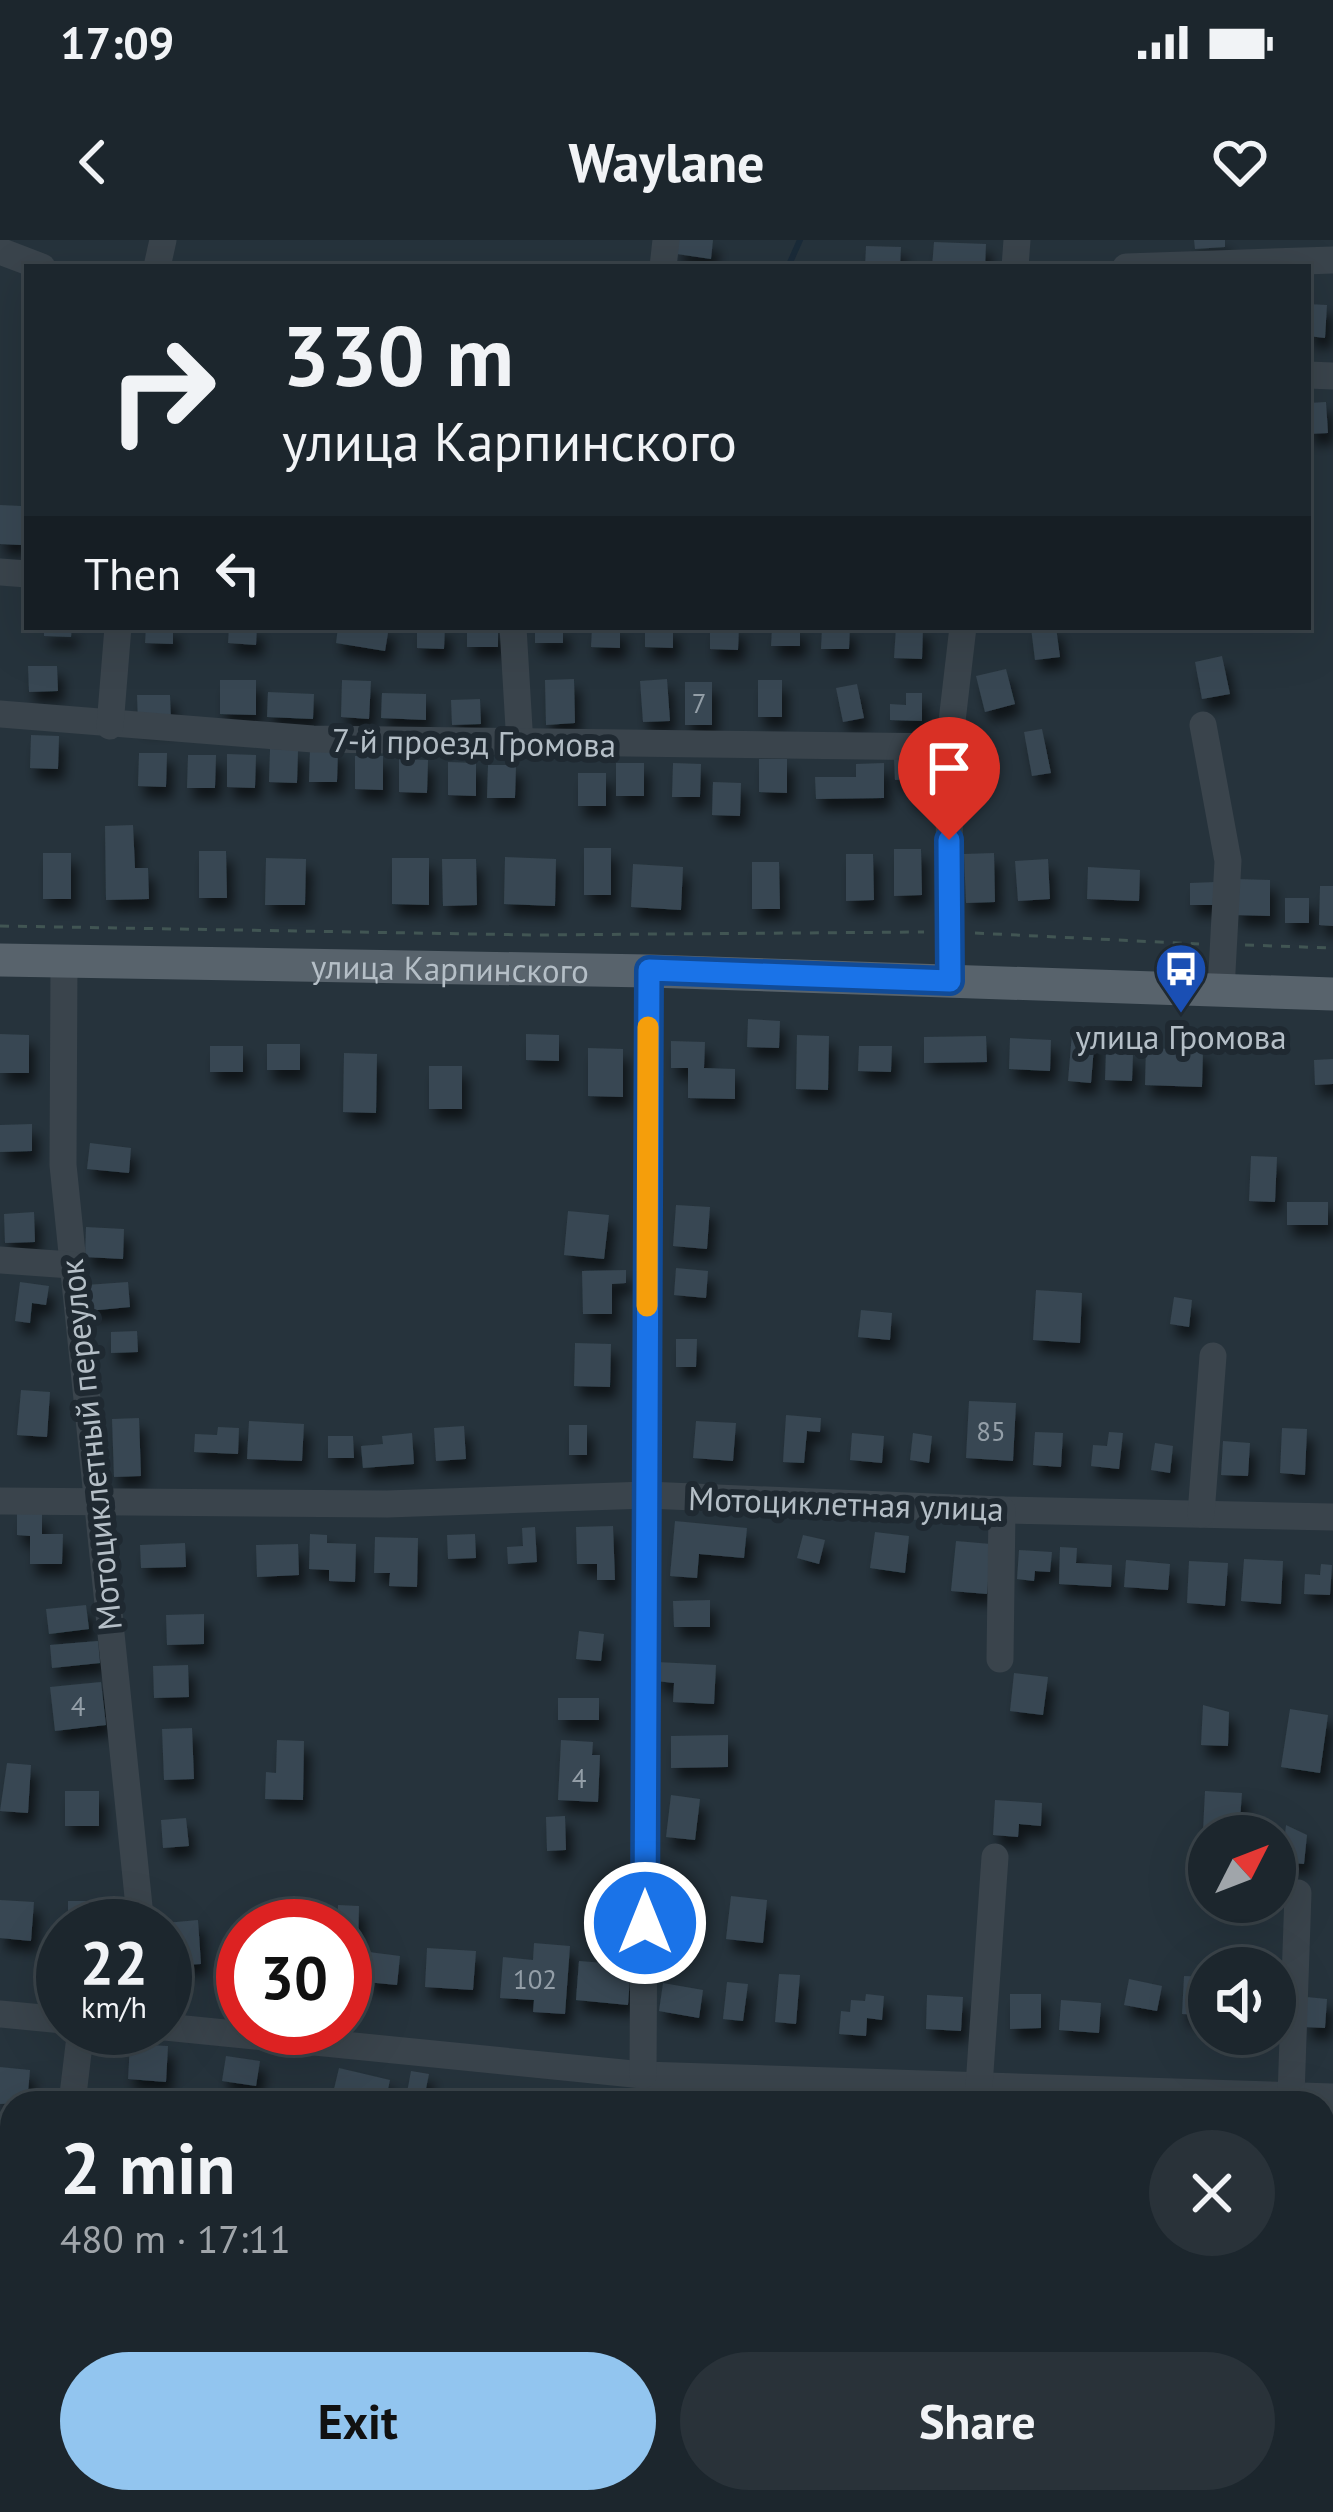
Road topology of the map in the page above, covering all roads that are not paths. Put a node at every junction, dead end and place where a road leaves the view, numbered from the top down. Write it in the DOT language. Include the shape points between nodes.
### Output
graph roads {
  1 [pos="0,250"];
  2 [pos="1333,260"];
  3 [pos="35,264"];
  4 [pos="1215,264"];
  5 [pos="118,630"];
  6 [pos="513,630"];
  7 [pos="964,630"];
  8 [pos="0,714"];
  9 [pos="1203,725"];
  10 [pos="110,726"];
  11 [pos="520,745"];
  12 [pos="949,747"];
  13 [pos="0,960"];
  14 [pos="64,962"];
  15 [pos="649,970"];
  16 [pos="950,981"];
  17 [pos="1221,990"];
  18 [pos="1333,994"];
  19 [pos="0,1260"];
  20 [pos="71,1265"];
  21 [pos="1213,1356"];
  22 [pos="646,1495"];
  23 [pos="95,1500"];
  24 [pos="0,1501"];
  25 [pos="1002,1510"];
  26 [pos="1201,1514"];
  27 [pos="1333,1517"];
  28 [pos="1000,1659"];
  29 [pos="995,1857"];
  30 [pos="1298,1893"];
  31 [pos="138,1899"];
  32 [pos="0,2014"];
  33 [pos="36,2017"];
  34 [pos="192,2030"];
  35 [pos="80,2055"];
  36 [pos="643,2074"];
  37 [pos="979,2086"];
  38 [pos="78,2091"];
  39 [pos="1135,2091"];
  40 [pos="1291,2091"];
  1 -- 3 [label="street"];
  2 -- 4 [label="street"];
  5 -- 10 [label="street"];
  6 -- 11 [label="street"];
  7 -- 12 [label="street"];
  8 -- 10 [label="street, 7-й проезд Громова"];
  9 -- 17 [label="street" via="1228,861"];
  10 -- 11 [label="street, 7-й проезд Громова"];
  11 -- 12 [label="street, 7-й проезд Громова"];
  12 -- 16 [label="street"];
  13 -- 14 [label="main road, улица Карпинского"];
  14 -- 15 [label="main road, улица Карпинского"];
  14 -- 20 [label="street, Мотоциклетный переулок"];
  15 -- 16 [label="main road, улица Карпинского"];
  15 -- 22 [label="street"];
  16 -- 17 [label="main road, улица Карпинского"];
  17 -- 18 [label="main road, улица Карпинского"];
  19 -- 20 [label="street"];
  20 -- 23 [label="street, Мотоциклетный переулок"];
  21 -- 26 [label="street"];
  22 -- 23 [label="street, Мотоциклетная улица" via="387,1504"];
  22 -- 25 [label="street, Мотоциклетная улица"];
  22 -- 36 [label="street"];
  23 -- 24 [label="street, Мотоциклетная улица"];
  23 -- 31 [label="street, Мотоциклетный переулок"];
  25 -- 26 [label="street, Мотоциклетная улица"];
  25 -- 28 [label="street"];
  26 -- 27 [label="street, Мотоциклетная улица"];
  29 -- 37 [label="street"];
  30 -- 40 [label="street"];
  32 -- 33 [label="street"];
  34 -- 36 [label="street"];
  35 -- 38 [label="street"];
  36 -- 37 [label="street"];
  37 -- 39 [label="street"];
}
